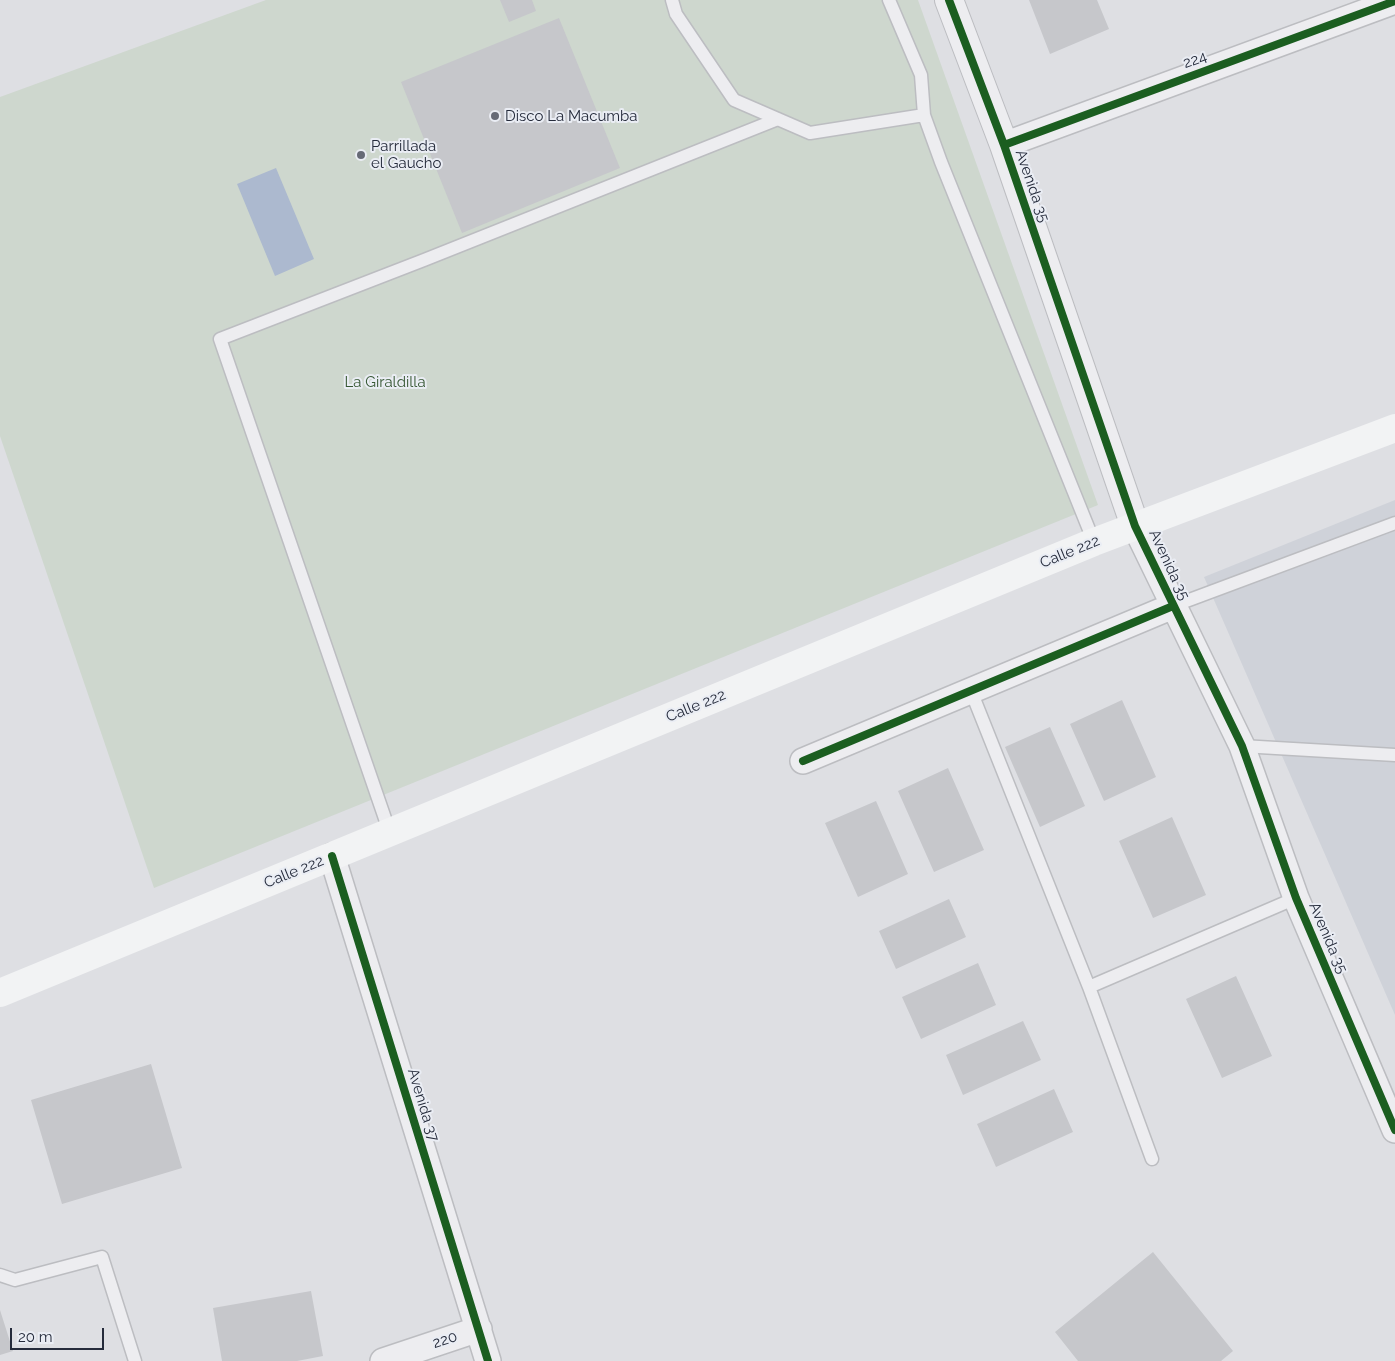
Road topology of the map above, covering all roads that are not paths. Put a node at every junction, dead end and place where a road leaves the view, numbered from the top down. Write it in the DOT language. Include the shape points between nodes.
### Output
graph roads {
  1 [pos="672,0"];
  2 [pos="889,0"];
  3 [pos="949,0"];
  4 [pos="1395,1"];
  5 [pos="924,115"];
  6 [pos="778,119"];
  7 [pos="1004,145"];
  8 [pos="1395,428"];
  9 [pos="1395,523"];
  10 [pos="1135,526"];
  11 [pos="1094,542"];
  12 [pos="1173,606"];
  13 [pos="971,692"];
  14 [pos="1242,746"];
  15 [pos="1395,755"];
  16 [pos="803,761"];
  17 [pos="390,833"];
  18 [pos="332,856"];
  19 [pos="1296,898"];
  20 [pos="1088,987"];
  21 [pos="0,993"];
  22 [pos="1395,1130"];
  23 [pos="1152,1159"];
  24 [pos="0,1275"];
  25 [pos="478,1329"];
  26 [pos="134,1361"];
  27 [pos="383,1361"];
  28 [pos="488,1361"];
  1 -- 6 [label="lane" via="676,14 734,100"];
  2 -- 5 [label="lane" via="921,75"];
  3 -- 7 [label="street, Avenida 35"];
  4 -- 7 [label="street, 224"];
  5 -- 6 [label="lane" via="810,133"];
  5 -- 11 [label="lane"];
  6 -- 17 [label="lane" via="220,339"];
  7 -- 10 [label="street, Avenida 35"];
  8 -- 10 [label="main road, Calle 222"];
  9 -- 12 [label="lane"];
  10 -- 11 [label="main road, Calle 222"];
  10 -- 12 [label="street, Avenida 35"];
  11 -- 17 [label="main road, Calle 222"];
  12 -- 13 [label="street"];
  12 -- 14 [label="street, Avenida 35"];
  13 -- 16 [label="street"];
  13 -- 20 [label="lane"];
  14 -- 15 [label="lane"];
  14 -- 19 [label="street, Avenida 35"];
  17 -- 18 [label="main road, Calle 222"];
  18 -- 21 [label="main road, Calle 222"];
  18 -- 25 [label="street, Avenida 37"];
  19 -- 20 [label="lane"];
  19 -- 22 [label="street, Avenida 35"];
  20 -- 23 [label="lane"];
  24 -- 26 [label="lane" via="15,1280 102,1257"];
  25 -- 27 [label="street, 220"];
  25 -- 28 [label="street, Avenida 37"];
}
